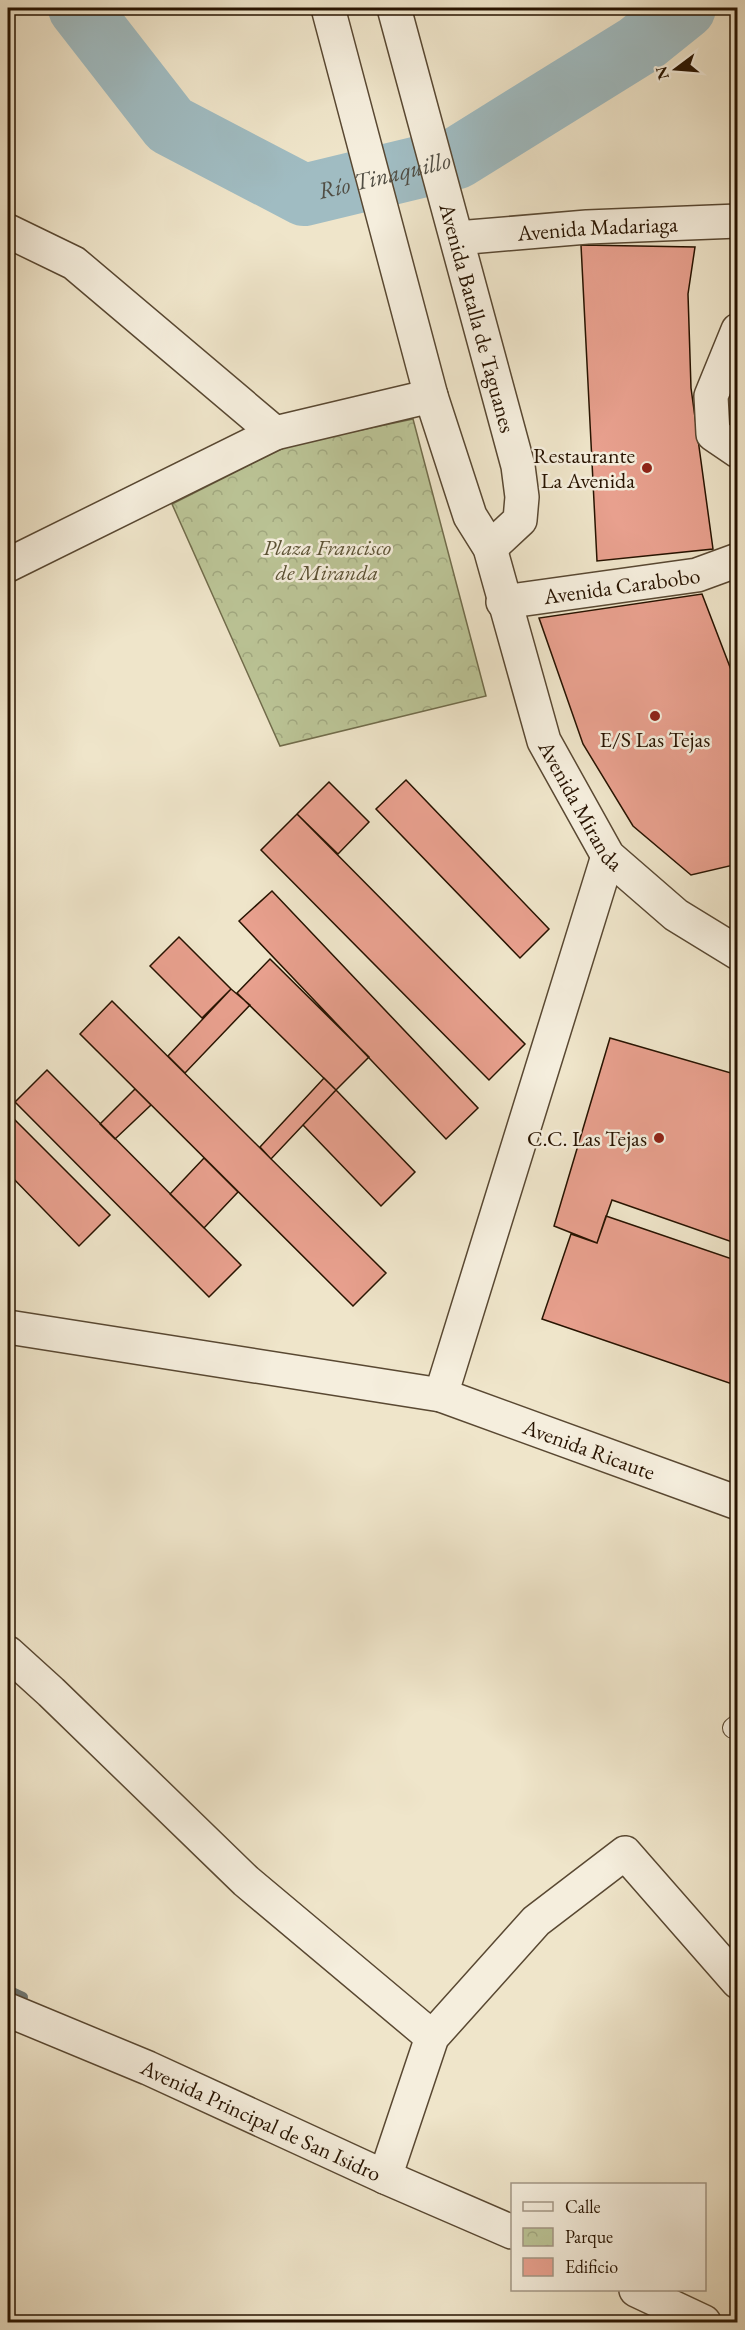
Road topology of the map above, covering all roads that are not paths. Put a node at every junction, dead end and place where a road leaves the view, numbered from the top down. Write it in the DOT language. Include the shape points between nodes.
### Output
graph roads {
  1 [pos="328,8"];
  2 [pos="394,8"];
  3 [pos="738,221"];
  4 [pos="453,225"];
  5 [pos="8,231"];
  6 [pos="738,330"];
  7 [pos="431,396"];
  8 [pos="275,433"];
  9 [pos="738,452"];
  10 [pos="490,548"];
  11 [pos="738,560"];
  12 [pos="8,565"];
  13 [pos="503,602"];
  14 [pos="608,856"];
  15 [pos="738,953"];
  16 [pos="8,1327"];
  17 [pos="441,1395"];
  18 [pos="738,1503"];
  19 [pos="8,1653"];
  20 [pos="738,1982"];
  21 [pos="8,2010"];
  22 [pos="432,2037"];
  23 [pos="385,2177"];
  24 [pos="511,2231"];
  25 [pos="640,2291"];
  26 [pos="704,2322"];
  1 -- 7 [label="street"];
  2 -- 4 [label="street, Avenida Batalla de Taguanes"];
  3 -- 4 [label="street, Avenida Madariaga" via="587,227"];
  4 -- 10 [label="street, Avenida Batalla de Taguanes" via="518,466 522,497 520,520"];
  5 -- 8 [label="street" via="74,263"];
  6 -- 9 [label="street" via="711,396 713,434"];
  7 -- 8 [label="street"];
  7 -- 10 [label="street" via="470,516"];
  8 -- 12 [label="street"];
  10 -- 13 [label="street"];
  11 -- 13 [label="street, Avenida Carabobo" via="698,575"];
  13 -- 14 [label="street, Avenida Miranda" via="544,741"];
  14 -- 15 [label="street, Avenida Miranda" via="676,915"];
  14 -- 17 [label="street"];
  16 -- 17 [label="street, Avenida Ricaute"];
  17 -- 18 [label="street, Avenida Ricaute"];
  19 -- 22 [label="street" via="246,1881"];
  20 -- 22 [label="street" via="625,1853 536,1921"];
  21 -- 23 [label="street, Avenida Principal de San Isidro" via="148,2068"];
  22 -- 23 [label="street"];
  23 -- 24 [label="street, Avenida Principal de San Isidro"];
  25 -- 26 [label="street"];
}
